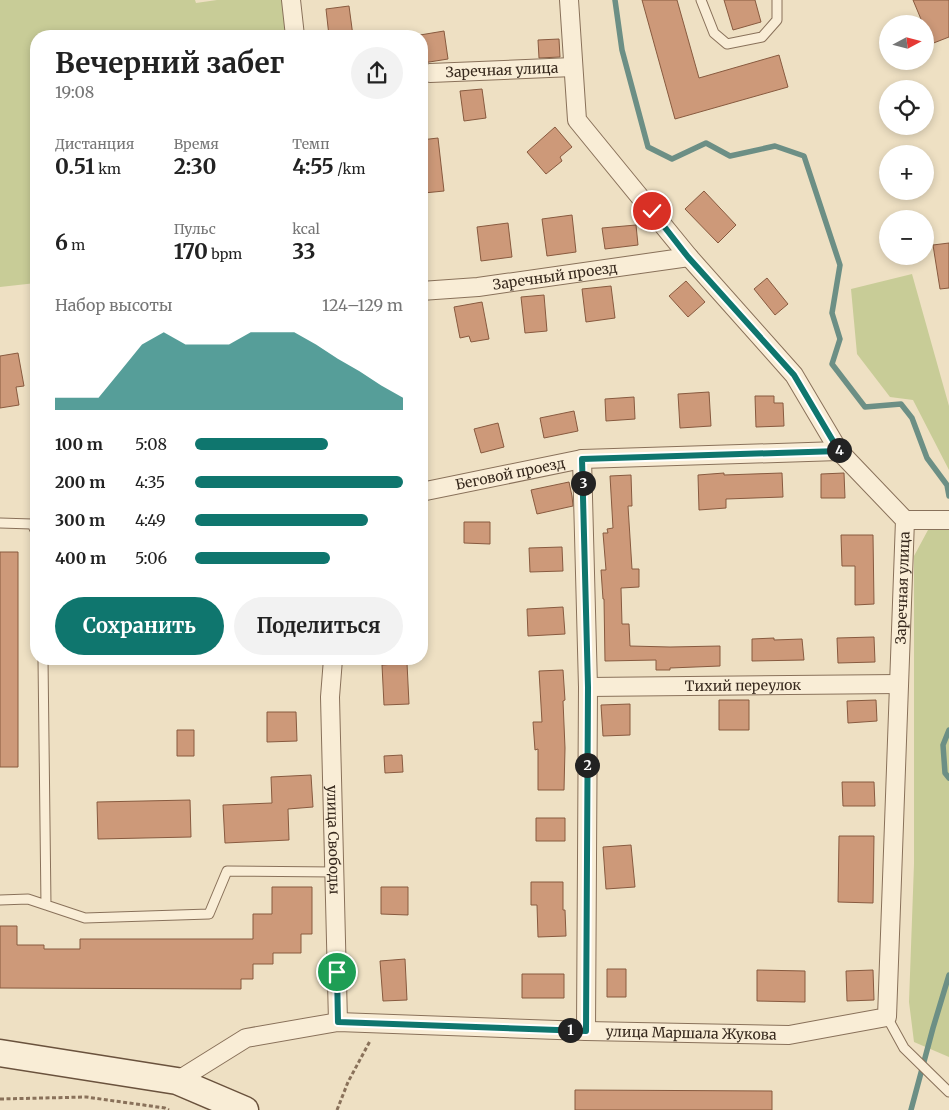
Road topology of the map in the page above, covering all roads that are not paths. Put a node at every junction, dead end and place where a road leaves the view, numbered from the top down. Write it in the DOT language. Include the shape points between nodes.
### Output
graph roads {
  1 [pos="291,0"];
  2 [pos="568,0"];
  3 [pos="701,0"];
  4 [pos="777,0"];
  5 [pos="294,30"];
  6 [pos="573,66"];
  7 [pos="430,73"];
  8 [pos="688,257"];
  9 [pos="428,291"];
  10 [pos="839,451"];
  11 [pos="582,459"];
  12 [pos="428,491"];
  13 [pos="905,520"];
  14 [pos="944,520"];
  15 [pos="0,523"];
  16 [pos="30,524"];
  17 [pos="43,665"];
  18 [pos="333,665"];
  19 [pos="899,684"];
  20 [pos="588,687"];
  21 [pos="334,872"];
  22 [pos="0,900"];
  23 [pos="46,905"];
  24 [pos="887,1017"];
  25 [pos="338,1022"];
  26 [pos="586,1031"];
  27 [pos="0,1053"];
  28 [pos="177,1080"];
  29 [pos="947,1091"];
  30 [pos="245,1110"];
  1 -- 5 [label="street"];
  2 -- 6 [label="street, Заречная улица"];
  3 -- 4 [label="lane" via="714,33 727,44 762,37 778,20"];
  6 -- 7 [label="street, Заречная улица"];
  6 -- 8 [label="street, Заречная улица" via="578,120"];
  8 -- 9 [label="street, Заречный проезд" via="478,287"];
  8 -- 10 [label="street, Заречная улица" via="794,375"];
  10 -- 11 [label="street, Беговой проезд"];
  10 -- 13 [label="street, Заречная улица"];
  11 -- 12 [label="street, Беговой проезд"];
  11 -- 20 [label="street"];
  13 -- 14 [label="street"];
  13 -- 19 [label="street, Заречная улица"];
  15 -- 16 [label="lane"];
  17 -- 23 [label="lane"];
  18 -- 21 [label="street, улица Свободы" via="330,697"];
  19 -- 20 [label="street, Тихий переулок"];
  19 -- 24 [label="street, Заречная улица"];
  20 -- 26 [label="street"];
  21 -- 23 [label="lane" via="227,871 209,914 85,918"];
  21 -- 25 [label="street, улица Свободы"];
  22 -- 23 [label="lane" via="28,899"];
  24 -- 26 [label="street, улица Маршала Жукова" via="789,1034"];
  24 -- 29 [label="lane" via="904,1048"];
  25 -- 26 [label="street, улица Маршала Жукова"];
  25 -- 28 [label="street, улица Маршала Жукова" via="246,1038"];
  27 -- 28 [label="street"];
  28 -- 30 [label="street"];
}
